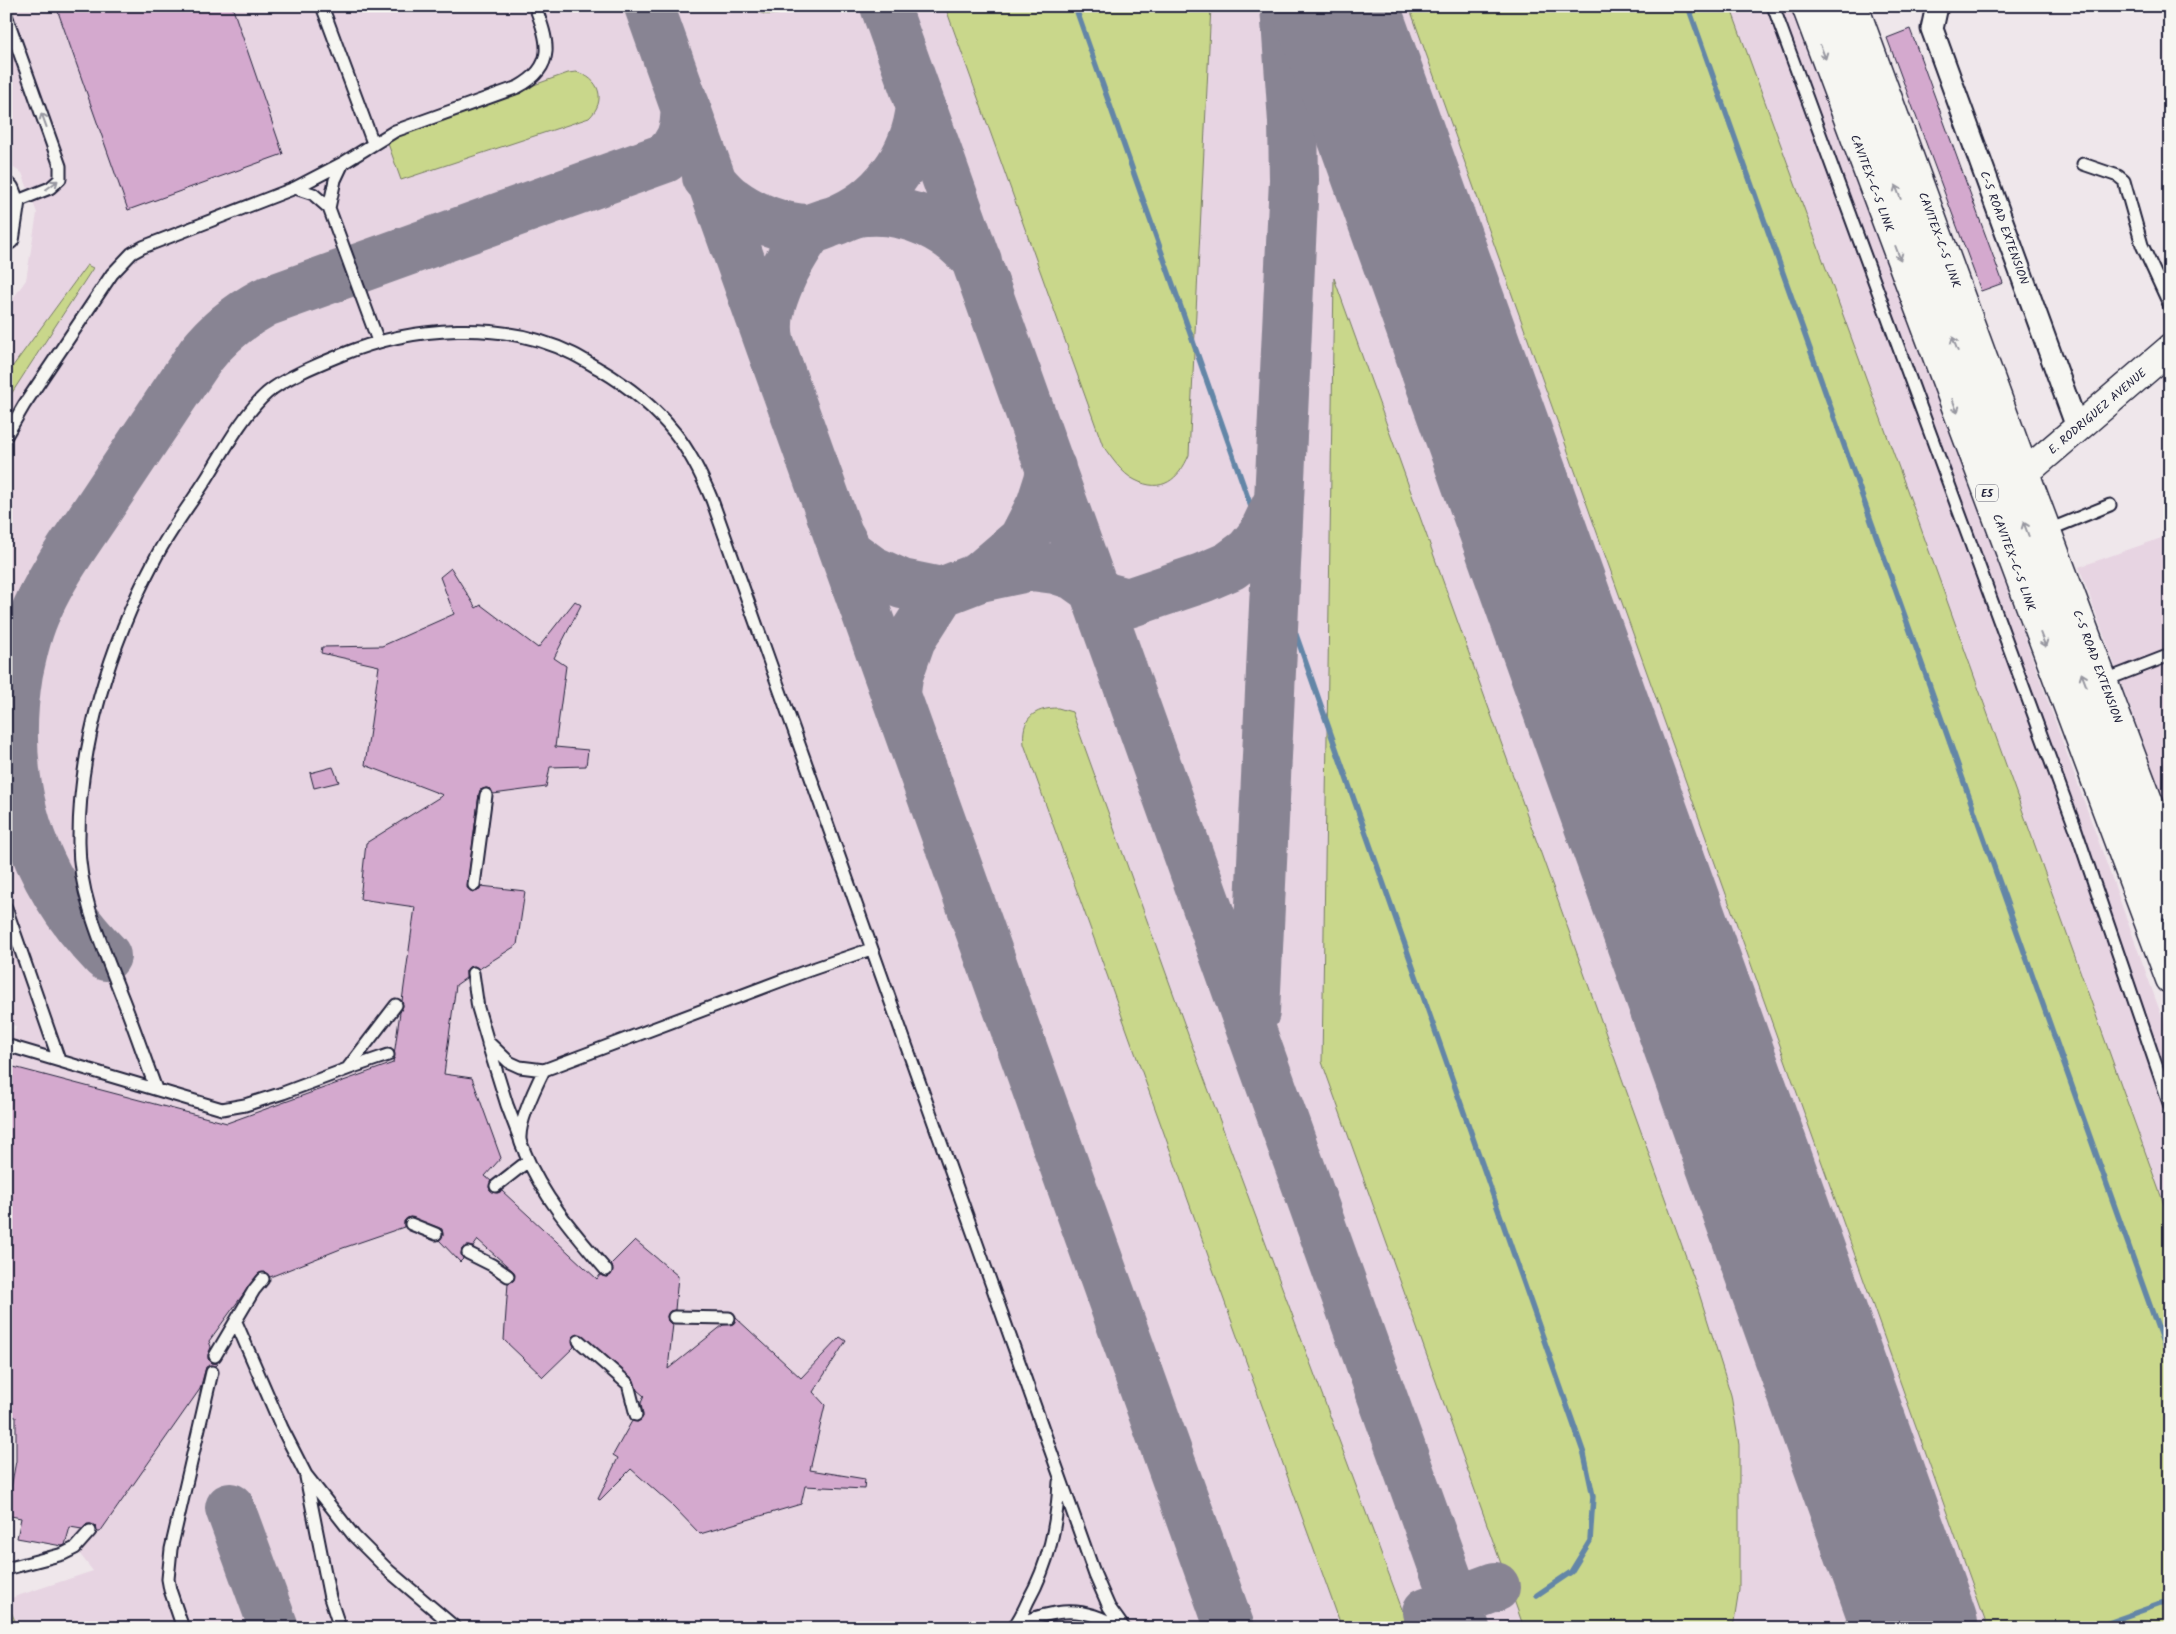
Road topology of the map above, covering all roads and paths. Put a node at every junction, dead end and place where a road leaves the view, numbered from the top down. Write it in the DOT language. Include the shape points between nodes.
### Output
graph roads {
  1 [pos="322,6"];
  2 [pos="535,6"];
  3 [pos="1773,6"];
  4 [pos="1806,6"];
  5 [pos="1827,6"];
  6 [pos="1854,6"];
  7 [pos="1937,6"];
  8 [pos="6,15"];
  9 [pos="372,144"];
  10 [pos="343,162"];
  11 [pos="2083,164"];
  12 [pos="295,188"];
  13 [pos="8,200"];
  14 [pos="329,208"];
  15 [pos="6,237"];
  16 [pos="2170,306"];
  17 [pos="378,341"];
  18 [pos="2170,349"];
  19 [pos="2077,427"];
  20 [pos="6,436"];
  21 [pos="2025,473"];
  22 [pos="2110,505"];
  23 [pos="2046,531"];
  24 [pos="2170,656"];
  25 [pos="2102,681"];
  26 [pos="486,795"];
  27 [pos="2170,859"];
  28 [pos="474,885"];
  29 [pos="2170,906"];
  30 [pos="6,908"];
  31 [pos="871,949"];
  32 [pos="473,973"];
  33 [pos="2170,979"];
  34 [pos="396,1005"];
  35 [pos="488,1042"];
  36 [pos="6,1045"];
  37 [pos="388,1055"];
  38 [pos="59,1060"];
  39 [pos="347,1069"];
  40 [pos="544,1070"];
  41 [pos="156,1089"];
  42 [pos="2170,1106"];
  43 [pos="520,1139"];
  44 [pos="528,1161"];
  45 [pos="496,1186"];
  46 [pos="411,1224"];
  47 [pos="436,1234"];
  48 [pos="468,1253"];
  49 [pos="606,1270"];
  50 [pos="508,1276"];
  51 [pos="263,1280"];
  52 [pos="674,1317"];
  53 [pos="729,1318"];
  54 [pos="236,1322"];
  55 [pos="579,1341"];
  56 [pos="215,1356"];
  57 [pos="212,1372"];
  58 [pos="636,1415"];
  59 [pos="1059,1475"];
  60 [pos="306,1476"];
  61 [pos="90,1531"];
  62 [pos="6,1569"];
  63 [pos="1014,1626"];
  64 [pos="183,1628"];
  65 [pos="340,1628"];
  66 [pos="456,1628"];
  67 [pos="1120,1628"];
  68 [pos="1124,1628"];
  1 -- 9 [label="lane"];
  2 -- 9 [label="lane" via="547,40 547,54 532,80 395,131"];
  3 -- 42 [label="lane" via="2071,818"];
  4 -- 33 [label="main road, CAVITEX–C-5 LINK / E5, one-way"];
  29 -- 5 [label="main road, CAVITEX–C-5 LINK / E5, one-way"];
  6 -- 21 [label="main road, CAVITEX-C-5 LINK"];
  7 -- 19 [label="street, C-5 ROAD EXTENSION" via="1932,29"];
  13 -- 8 [label="lane, one-way" via="50,188 60,179 60,166"];
  9 -- 10 [label="lane"];
  10 -- 12 [label="lane"];
  10 -- 14 [label="lane"];
  11 -- 16 [label="lane" via="2124,181 2142,245"];
  12 -- 14 [label="lane" via="312,194"];
  12 -- 20 [label="lane" via="132,253 112,274"];
  13 -- 15 [label="street"];
  14 -- 17 [label="lane"];
  17 -- 31 [label="lane" via="452,329 496,332 539,341 572,353 614,378 674,431 694,460 712,500"];
  17 -- 41 [label="lane" via="322,363 264,395 169,534 129,611 114,650 81,793 78,847 94,924"];
  18 -- 19 [label="main road, E. RODRIGUEZ AVENUE"];
  19 -- 21 [label="main road, E. RODRIGUEZ AVENUE"];
  21 -- 23 [label="main road, C-5 ROAD EXTENSION"];
  22 -- 23 [label="lane"];
  23 -- 25 [label="main road, C-5 ROAD EXTENSION"];
  24 -- 25 [label="lane"];
  25 -- 27 [label="main road, C-5 ROAD EXTENSION"];
  26 -- 28 [label="lane"];
  30 -- 38 [label="lane"];
  31 -- 40 [label="lane"];
  31 -- 59 [label="lane"];
  32 -- 35 [label="lane" via="478,1008"];
  34 -- 39 [label="lane"];
  35 -- 40 [label="lane" via="509,1062"];
  35 -- 43 [label="lane"];
  36 -- 38 [label="lane"];
  37 -- 39 [label="lane"];
  38 -- 41 [label="lane"];
  39 -- 41 [label="lane" via="264,1099 222,1109"];
  40 -- 43 [label="lane" via="532,1094"];
  43 -- 44 [label="lane"];
  44 -- 45 [label="lane"];
  44 -- 49 [label="lane" via="576,1234"];
  46 -- 47 [label="lane"];
  48 -- 50 [label="lane"];
  51 -- 54 [label="lane"];
  52 -- 53 [label="lane"];
  54 -- 56 [label="lane"];
  54 -- 60 [label="lane"];
  55 -- 58 [label="lane" via="628,1384"];
  57 -- 64 [label="lane" via="171,1549 168,1578"];
  59 -- 63 [label="lane" via="1057,1512 1048,1558"];
  59 -- 68 [label="lane" via="1095,1575 1109,1607"];
  60 -- 65 [label="lane" via="330,1598"];
  60 -- 66 [label="lane" via="354,1536 389,1572"];
  61 -- 62 [label="lane" via="75,1548 63,1554"];
  63 -- 67 [label="lane" via="1044,1615 1086,1612"];
}
